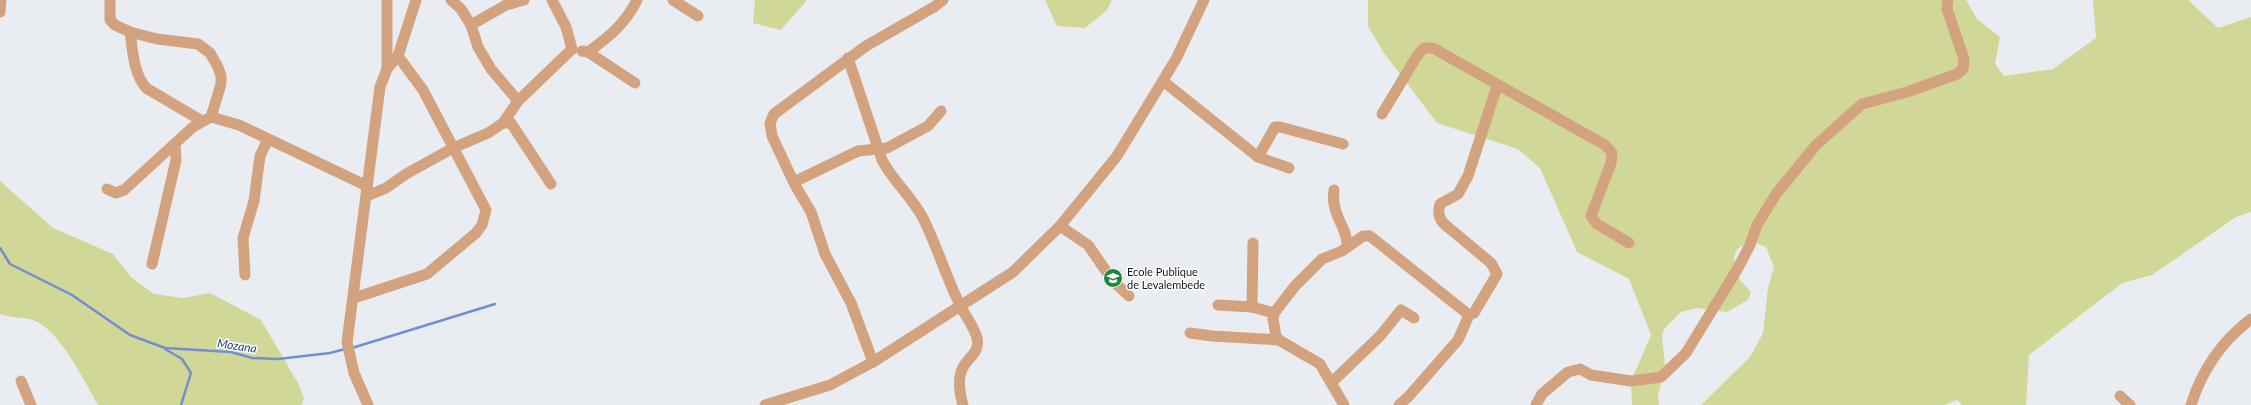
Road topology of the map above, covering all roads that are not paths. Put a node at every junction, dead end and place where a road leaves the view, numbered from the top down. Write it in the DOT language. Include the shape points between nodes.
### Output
graph roads {
  1 [pos="1,0"];
  2 [pos="110,0"];
  3 [pos="387,0"];
  4 [pos="416,0"];
  5 [pos="451,0"];
  6 [pos="524,0"];
  7 [pos="552,0"];
  8 [pos="637,0"];
  9 [pos="673,0"];
  10 [pos="943,0"];
  11 [pos="1204,0"];
  12 [pos="1948,0"];
  13 [pos="0,12"];
  14 [pos="698,16"];
  15 [pos="472,25"];
  16 [pos="130,32"];
  17 [pos="572,49"];
  18 [pos="588,52"];
  19 [pos="398,56"];
  20 [pos="848,58"];
  21 [pos="387,69"];
  22 [pos="1163,81"];
  23 [pos="634,83"];
  24 [pos="1497,86"];
  25 [pos="518,102"];
  26 [pos="941,111"];
  27 [pos="1382,114"];
  28 [pos="207,119"];
  29 [pos="503,123"];
  30 [pos="268,139"];
  31 [pos="1343,144"];
  32 [pos="175,145"];
  33 [pos="453,148"];
  34 [pos="877,150"];
  35 [pos="1258,157"];
  36 [pos="1289,168"];
  37 [pos="794,182"];
  38 [pos="551,184"];
  39 [pos="107,189"];
  40 [pos="1334,190"];
  41 [pos="367,191"];
  42 [pos="1060,226"];
  43 [pos="1253,243"];
  44 [pos="1628,243"];
  45 [pos="1347,247"];
  46 [pos="152,264"];
  47 [pos="245,275"];
  48 [pos="1129,296"];
  49 [pos="354,298"];
  50 [pos="960,304"];
  51 [pos="1218,305"];
  52 [pos="1252,307"];
  53 [pos="1274,313"];
  54 [pos="1469,315"];
  55 [pos="1414,318"];
  56 [pos="2251,319"];
  57 [pos="1190,333"];
  58 [pos="1279,340"];
  59 [pos="873,362"];
  60 [pos="21,381"];
  61 [pos="1331,383"];
  62 [pos="2120,396"];
  63 [pos="31,405"];
  64 [pos="368,405"];
  65 [pos="765,405"];
  66 [pos="963,405"];
  67 [pos="1344,405"];
  68 [pos="1399,405"];
  69 [pos="1536,405"];
  70 [pos="2130,405"];
  71 [pos="2191,405"];
  1 -- 13 [label="street"];
  2 -- 16 [label="street" via="110,20"];
  3 -- 21 [label="street"];
  4 -- 19 [label="street"];
  5 -- 15 [label="street"];
  6 -- 15 [label="street" via="506,5"];
  7 -- 17 [label="street" via="566,27"];
  8 -- 18 [label="street" via="628,18 609,37"];
  9 -- 14 [label="street"];
  10 -- 20 [label="street"];
  11 -- 22 [label="street"];
  12 -- 69 [label="street" via="1947,9 1964,59 1963,69 1957,74 1907,92 1862,104 1816,145 1776,194 1757,225 1738,268 1686,353 1660,377 1631,381 1591,375 1580,369 1568,372 1542,394"];
  15 -- 25 [label="street" via="478,47 491,69"];
  16 -- 28 [label="street" via="134,64 146,88"];
  16 -- 28 [label="street" via="204,46 221,76 221,84"];
  17 -- 18 [label="street"];
  17 -- 25 [label="street"];
  18 -- 23 [label="street"];
  19 -- 21 [label="street"];
  19 -- 33 [label="street" via="423,90"];
  20 -- 34 [label="street"];
  20 -- 37 [label="street" via="771,118 772,136"];
  21 -- 41 [label="street" via="380,87"];
  22 -- 35 [label="street"];
  22 -- 42 [label="street" via="1106,171"];
  24 -- 27 [label="street" via="1433,48 1424,48"];
  24 -- 44 [label="street" via="1605,145 1612,153 1611,163 1591,216 1598,224"];
  24 -- 54 [label="street" via="1468,176 1458,194 1440,204 1438,209 1438,217 1491,263 1497,274 1474,313"];
  25 -- 29 [label="street"];
  26 -- 34 [label="street" via="928,126 887,148"];
  28 -- 30 [label="street" via="239,125"];
  28 -- 32 [label="street"];
  29 -- 33 [label="street" via="488,133"];
  29 -- 38 [label="street" via="510,123 515,128"];
  30 -- 41 [label="street"];
  30 -- 47 [label="street" via="260,156 254,201 243,238"];
  31 -- 35 [label="street" via="1275,127"];
  32 -- 39 [label="street" via="124,190 116,193"];
  32 -- 46 [label="street" via="176,160"];
  33 -- 41 [label="street" via="386,188"];
  33 -- 49 [label="street" via="486,210 482,225 476,233 422,278 397,283"];
  34 -- 37 [label="street" via="858,151"];
  34 -- 50 [label="street" via="891,176 922,216"];
  35 -- 36 [label="street"];
  37 -- 59 [label="street" via="811,212 825,254 851,303"];
  40 -- 45 [label="street" via="1336,216 1348,238"];
  41 -- 49 [label="street"];
  42 -- 48 [label="street" via="1088,245 1114,281"];
  42 -- 50 [label="street" via="1013,272"];
  43 -- 52 [label="street"];
  45 -- 53 [label="street" via="1322,259 1295,286"];
  45 -- 54 [label="street" via="1363,236 1370,236"];
  49 -- 64 [label="street" via="347,342 349,357"];
  50 -- 59 [label="street" via="946,316"];
  50 -- 66 [label="street" via="978,344 976,353 961,371"];
  51 -- 52 [label="street"];
  52 -- 53 [label="street"];
  53 -- 58 [label="street" via="1274,329"];
  54 -- 68 [label="street" via="1458,340"];
  55 -- 61 [label="street" via="1401,310 1380,336"];
  56 -- 71 [label="street" via="2230,336 2219,350 2203,374"];
  57 -- 58 [label="street"];
  58 -- 61 [label="street" via="1320,364"];
  59 -- 65 [label="street" via="830,385"];
  60 -- 63 [label="street"];
  61 -- 67 [label="street"];
  62 -- 70 [label="street"];
}
